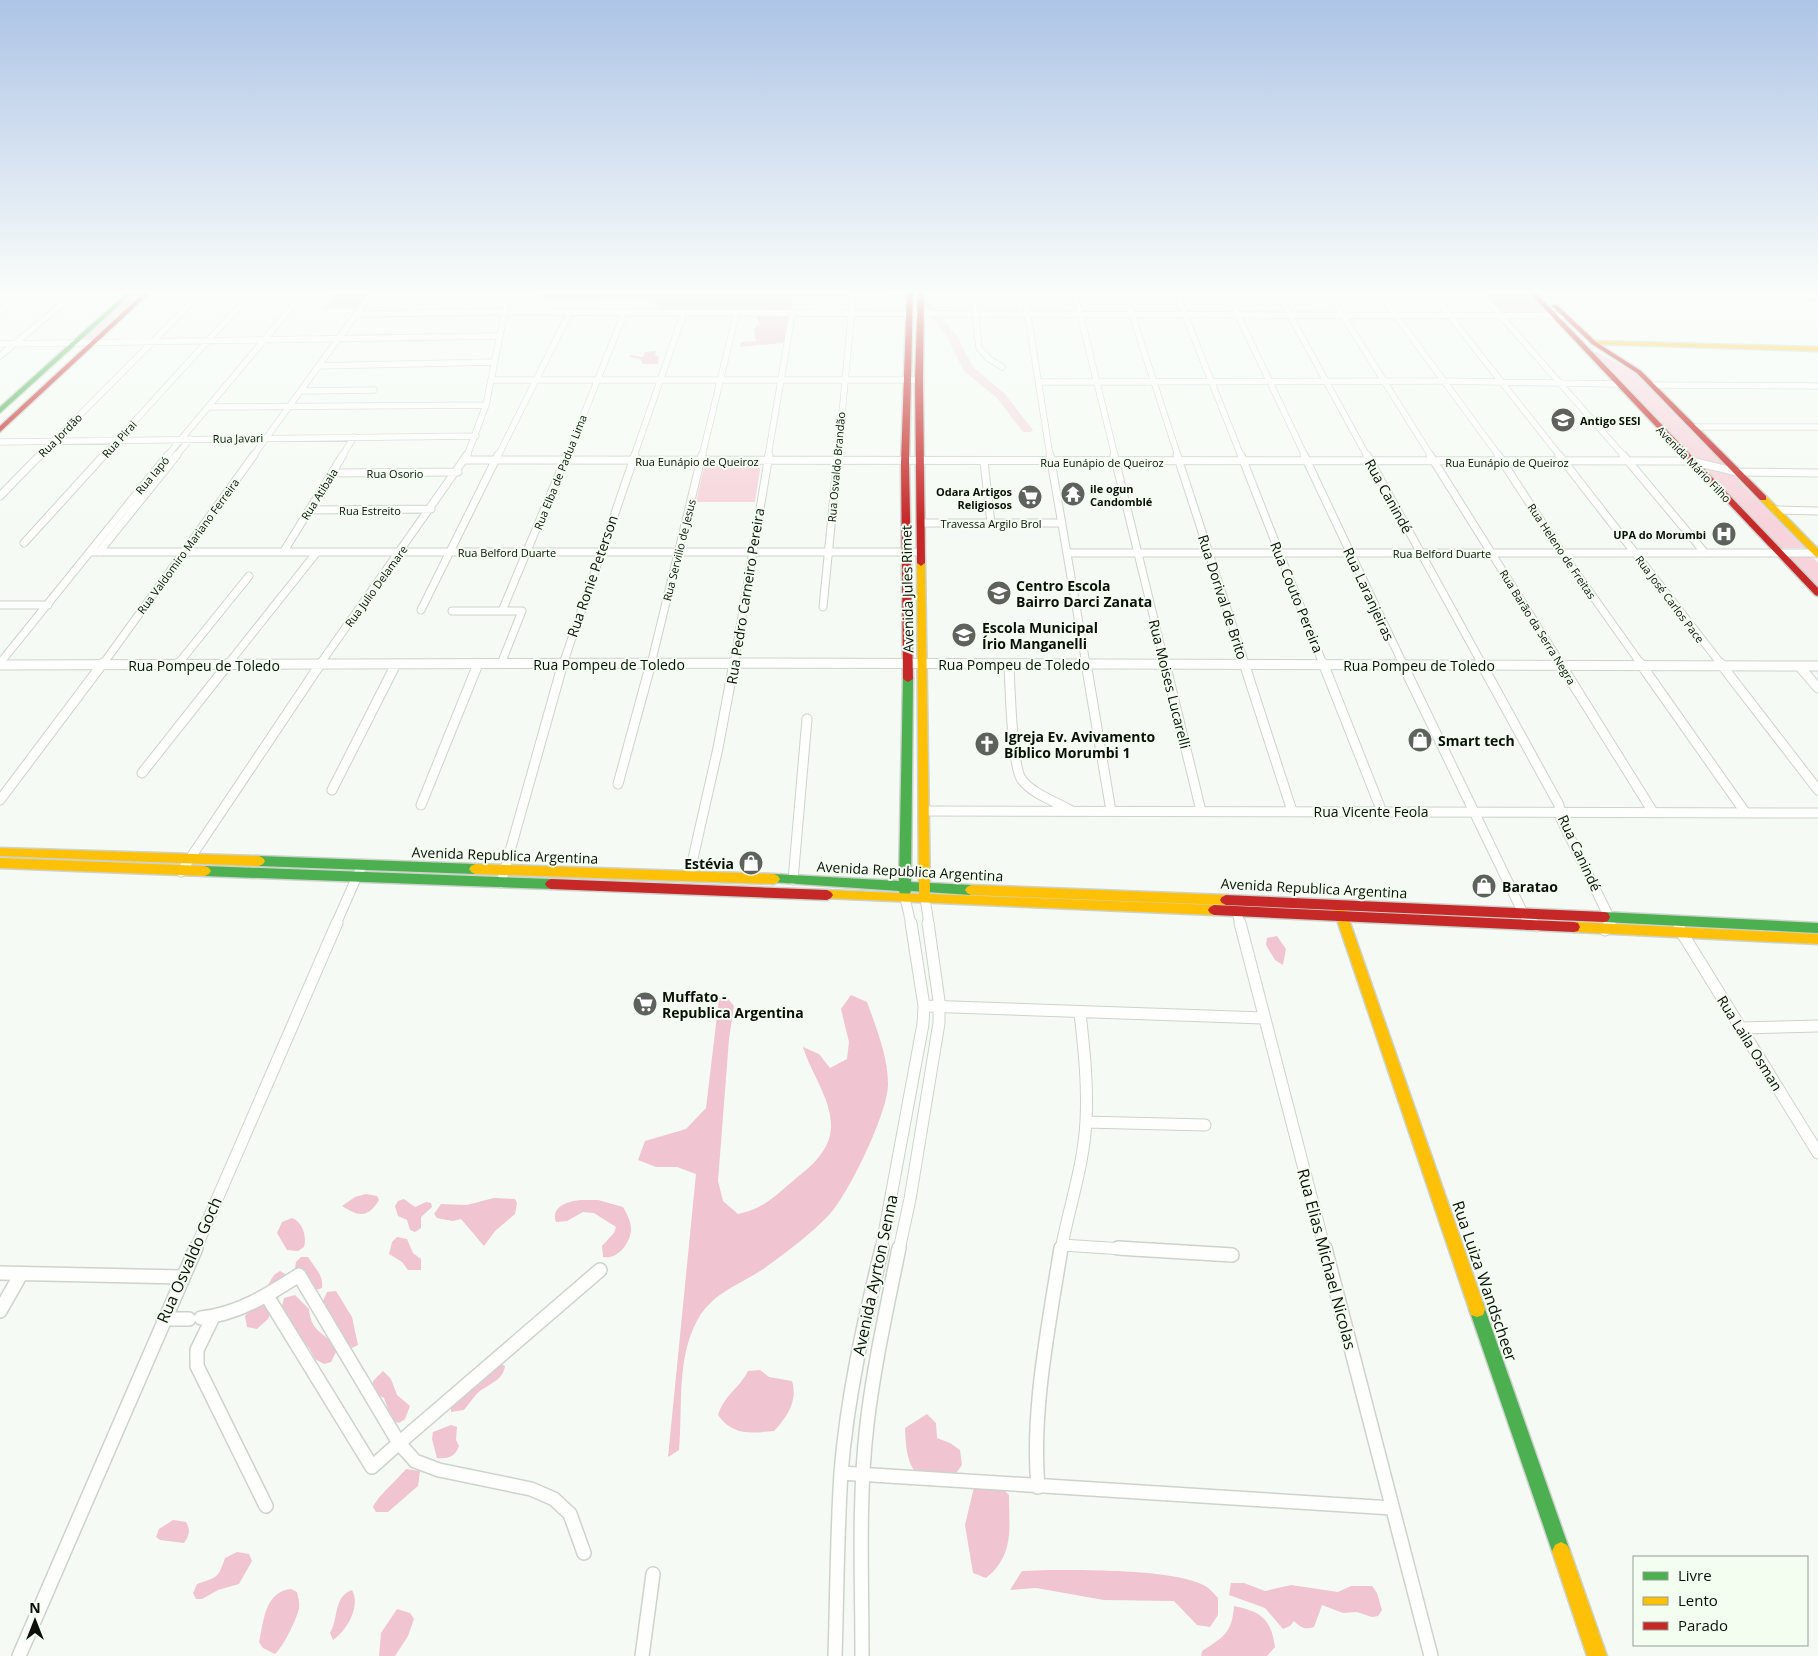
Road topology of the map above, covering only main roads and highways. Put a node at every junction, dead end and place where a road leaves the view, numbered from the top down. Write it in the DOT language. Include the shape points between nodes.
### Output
graph roads {
  1 [pos="48,367"];
  2 [pos="68,367"];
  3 [pos="914,367"];
  4 [pos="1604,367"];
  5 [pos="1631,367"];
  6 [pos="1635,367"];
  7 [pos="1639,372"];
  8 [pos="914,380"];
  9 [pos="0,411"];
  10 [pos="0,430"];
  11 [pos="1817,553"];
  12 [pos="1818,593"];
  13 [pos="0,852"];
  14 [pos="0,863"];
  15 [pos="689,876"];
  16 [pos="657,889"];
  17 [pos="905,892"];
  18 [pos="925,893"];
  19 [pos="1338,904"];
  20 [pos="1342,917"];
  21 [pos="1818,928"];
  22 [pos="1818,939"];
  23 [pos="1597,1656"];
  1 -- 9 [label="main road"];
  2 -- 10 [label="main road"];
  3 -- 8 [label="main road, Avenida Jules Rimet"];
  4 -- 12 [label="main road, Avenida Mário Filho"];
  5 -- 7 [label="main road, Avenida Mário Filho"];
  6 -- 7 [label="main road"];
  7 -- 11 [label="main road, Avenida Mário Filho"];
  8 -- 17 [label="main road, Avenida Jules Rimet" via="905,462 908,664"];
  8 -- 18 [label="main road, Avenida Jules Rimet" via="920,462"];
  13 -- 15 [label="main road, Avenida Republica Argentina"];
  14 -- 16 [label="main road, Avenida Republica Argentina"];
  15 -- 16 [label="main road" via="686,880 666,883"];
  15 -- 17 [label="main road, Avenida Republica Argentina" via="794,880"];
  16 -- 17 [label="main road, Avenida Republica Argentina"];
  17 -- 18 [label="main road, Avenida Republica Argentina"];
  18 -- 19 [label="main road, Avenida Republica Argentina"];
  18 -- 20 [label="main road, Avenida Republica Argentina"];
  19 -- 20 [label="main road, Rua Luiza Wandscheer"];
  19 -- 21 [label="main road, Avenida Republica Argentina"];
  20 -- 22 [label="main road, Avenida Republica Argentina"];
  20 -- 23 [label="main road, Rua Luiza Wandscheer"];
}
